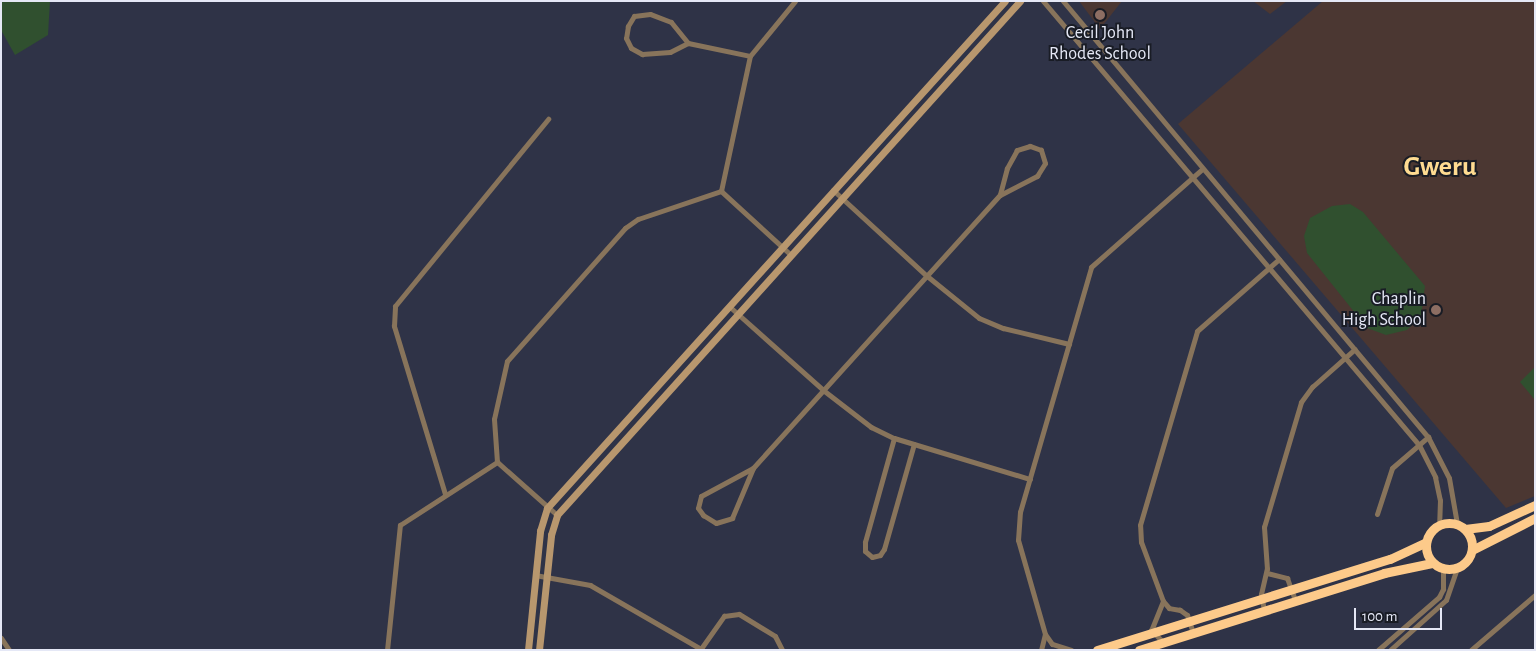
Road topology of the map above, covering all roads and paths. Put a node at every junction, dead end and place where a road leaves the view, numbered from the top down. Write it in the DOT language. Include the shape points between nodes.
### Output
graph roads {
  1 [pos="795,1"];
  2 [pos="1005,1"];
  3 [pos="1020,1"];
  4 [pos="1044,1"];
  5 [pos="1063,1"];
  6 [pos="688,43"];
  7 [pos="750,56"];
  8 [pos="1125,76"];
  9 [pos="1115,84"];
  10 [pos="548,119"];
  11 [pos="1202,169"];
  12 [pos="1194,176"];
  13 [pos="833,190"];
  14 [pos="721,191"];
  15 [pos="1000,195"];
  16 [pos="842,198"];
  17 [pos="783,248"];
  18 [pos="791,255"];
  19 [pos="1279,259"];
  20 [pos="1270,266"];
  21 [pos="927,276"];
  22 [pos="730,307"];
  23 [pos="738,314"];
  24 [pos="1069,344"];
  25 [pos="1355,349"];
  26 [pos="1346,357"];
  27 [pos="823,390"];
  28 [pos="1428,437"];
  29 [pos="894,438"];
  30 [pos="914,444"];
  31 [pos="1419,445"];
  32 [pos="497,462"];
  33 [pos="753,468"];
  34 [pos="1030,479"];
  35 [pos="445,494"];
  36 [pos="1535,505"];
  37 [pos="548,508"];
  38 [pos="1377,514"];
  39 [pos="557,515"];
  40 [pos="1535,518"];
  41 [pos="1457,524"];
  42 [pos="1439,525"];
  43 [pos="1465,530"];
  44 [pos="1426,542"];
  45 [pos="1472,550"];
  46 [pos="1432,563"];
  47 [pos="1458,568"];
  48 [pos="1443,569"];
  49 [pos="1267,573"];
  50 [pos="535,575"];
  51 [pos="547,576"];
  52 [pos="1292,588"];
  53 [pos="1443,589"];
  54 [pos="1450,592"];
  55 [pos="1535,595"];
  56 [pos="1262,598"];
  57 [pos="1295,600"];
  58 [pos="1163,601"];
  59 [pos="1264,610"];
  60 [pos="1191,620"];
  61 [pos="1152,633"];
  62 [pos="1193,633"];
  63 [pos="1045,634"];
  64 [pos="1,638"];
  65 [pos="1163,642"];
  66 [pos="1388,642"];
  67 [pos="1391,649"];
  68 [pos="9,650"];
  69 [pos="386,650"];
  70 [pos="528,650"];
  71 [pos="539,650"];
  72 [pos="700,650"];
  73 [pos="782,650"];
  74 [pos="1041,650"];
  75 [pos="1070,650"];
  76 [pos="1097,650"];
  77 [pos="1139,650"];
  78 [pos="1378,650"];
  79 [pos="1471,650"];
  1 -- 7 [label="street"];
  2 -- 13 [label="main road"];
  3 -- 16 [label="main road"];
  4 -- 9 [label="street"];
  5 -- 8 [label="street"];
  6 -- 6 [label="street" via="670,52 642,54 631,48 626,38 628,26 634,16 650,14 671,22"];
  6 -- 7 [label="street"];
  7 -- 14 [label="street"];
  8 -- 9 [label="street"];
  8 -- 11 [label="street"];
  9 -- 12 [label="street"];
  10 -- 35 [label="street" via="395,306 392,315"];
  11 -- 12 [label="street"];
  11 -- 19 [label="street"];
  12 -- 20 [label="street"];
  12 -- 24 [label="street" via="1091,267"];
  13 -- 16 [label="street"];
  13 -- 17 [label="main road"];
  14 -- 17 [label="street"];
  14 -- 32 [label="street" via="638,219 625,228 514,350 505,368 494,419"];
  15 -- 15 [label="street" via="1037,176 1045,163 1042,150 1030,146 1017,150 1011,158"];
  15 -- 21 [label="street"];
  16 -- 18 [label="main road"];
  16 -- 21 [label="street"];
  17 -- 18 [label="street"];
  17 -- 22 [label="main road"];
  18 -- 23 [label="main road"];
  19 -- 20 [label="street"];
  19 -- 25 [label="street"];
  20 -- 26 [label="street"];
  20 -- 58 [label="street" via="1204,324 1193,341 1140,525 1141,542"];
  21 -- 24 [label="street" via="963,307 990,324"];
  21 -- 27 [label="street"];
  22 -- 23 [label="street"];
  22 -- 37 [label="main road"];
  23 -- 27 [label="street"];
  23 -- 39 [label="main road"];
  24 -- 34 [label="street"];
  25 -- 26 [label="street"];
  25 -- 28 [label="street"];
  26 -- 31 [label="street"];
  26 -- 49 [label="street" via="1312,387 1301,402 1264,527"];
  27 -- 29 [label="street" via="871,427"];
  27 -- 33 [label="street"];
  28 -- 31 [label="street"];
  28 -- 41 [label="street" via="1449,478"];
  29 -- 30 [label="street"];
  29 -- 30 [label="street" via="865,542 865,552 872,557 880,555 884,548"];
  30 -- 34 [label="street"];
  31 -- 38 [label="street" via="1392,468"];
  31 -- 42 [label="street" via="1435,477 1440,500"];
  32 -- 35 [label="street"];
  32 -- 37 [label="street"];
  33 -- 33 [label="street" via="732,518 716,523 703,515 698,508 700,496"];
  34 -- 63 [label="street" via="1016,532"];
  35 -- 69 [label="street" via="398,529"];
  36 -- 43 [label="highway" via="1489,526"];
  37 -- 39 [label="street"];
  37 -- 50 [label="main road" via="542,520"];
  39 -- 51 [label="main road"];
  40 -- 45 [label="highway"];
  41 -- 42 [label="highway"];
  41 -- 43 [label="highway"];
  42 -- 44 [label="highway"];
  43 -- 45 [label="highway" via="1470,536"];
  44 -- 46 [label="highway"];
  44 -- 52 [label="highway" via="1390,559"];
  45 -- 47 [label="highway"];
  46 -- 48 [label="highway"];
  46 -- 57 [label="highway" via="1384,572"];
  47 -- 48 [label="highway"];
  47 -- 54 [label="street"];
  48 -- 53 [label="street"];
  49 -- 52 [label="street" via="1284,576"];
  49 -- 56 [label="street"];
  50 -- 51 [label="street"];
  50 -- 70 [label="main road"];
  51 -- 71 [label="main road"];
  51 -- 72 [label="street" via="600,589"];
  52 -- 56 [label="highway"];
  52 -- 57 [label="street"];
  53 -- 54 [label="street"];
  53 -- 66 [label="street" via="1431,607"];
  54 -- 67 [label="street" via="1438,609"];
  55 -- 79 [label="street"];
  56 -- 59 [label="street"];
  56 -- 60 [label="highway"];
  57 -- 59 [label="highway"];
  58 -- 60 [label="street" via="1169,608 1184,612"];
  58 -- 61 [label="street"];
  59 -- 62 [label="highway"];
  60 -- 61 [label="highway"];
  60 -- 62 [label="street"];
  61 -- 65 [label="street"];
  61 -- 76 [label="highway"];
  62 -- 65 [label="highway"];
  63 -- 74 [label="street"];
  63 -- 75 [label="street" via="1052,644"];
  64 -- 68 [label="street"];
  65 -- 77 [label="highway"];
  66 -- 67 [label="street"];
  66 -- 78 [label="street"];
  72 -- 73 [label="street" via="724,616 739,614 775,636"];
}
